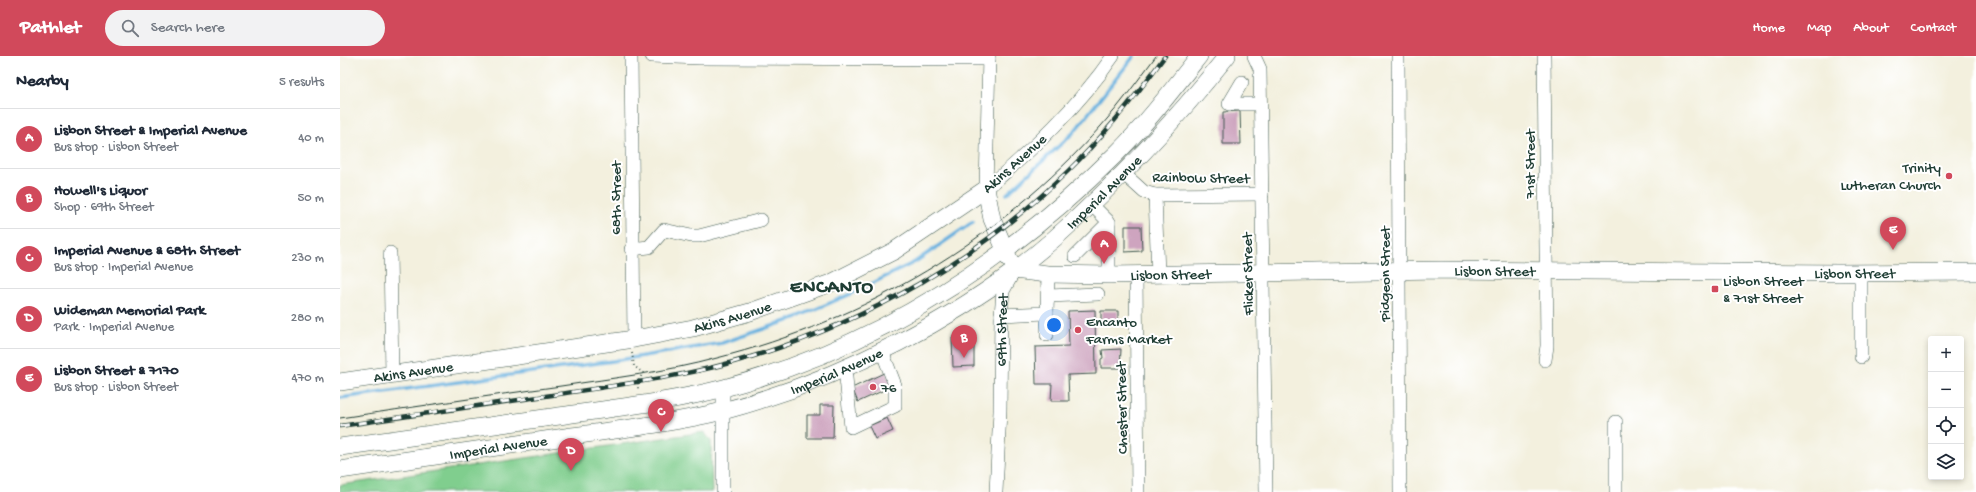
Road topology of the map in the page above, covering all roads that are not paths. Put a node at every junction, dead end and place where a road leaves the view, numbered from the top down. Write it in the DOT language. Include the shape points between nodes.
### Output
graph roads {
  1 [pos="630,56"];
  2 [pos="652,56"];
  3 [pos="1113,56"];
  4 [pos="1199,56"];
  5 [pos="1227,56"];
  6 [pos="1254,56"];
  7 [pos="1398,56"];
  8 [pos="1544,56"];
  9 [pos="989,58"];
  10 [pos="1242,82"];
  11 [pos="1260,104"];
  12 [pos="1123,173"];
  13 [pos="986,189"];
  14 [pos="1262,194"];
  15 [pos="1155,195"];
  16 [pos="1091,204"];
  17 [pos="761,220"];
  18 [pos="1109,222"];
  19 [pos="631,249"];
  20 [pos="1005,250"];
  21 [pos="390,253"];
  22 [pos="1075,256"];
  23 [pos="1014,270"];
  24 [pos="1546,271"];
  25 [pos="1400,272"];
  26 [pos="1976,272"];
  27 [pos="1862,273"];
  28 [pos="1048,274"];
  29 [pos="1262,274"];
  30 [pos="1108,275"];
  31 [pos="1136,275"];
  32 [pos="1158,275"];
  33 [pos="1098,294"];
  34 [pos="1048,296"];
  35 [pos="1047,313"];
  36 [pos="1001,315"];
  37 [pos="1047,335"];
  38 [pos="633,348"];
  39 [pos="882,351"];
  40 [pos="1861,357"];
  41 [pos="1545,360"];
  42 [pos="845,368"];
  43 [pos="392,375"];
  44 [pos="340,382"];
  45 [pos="723,388"];
  46 [pos="723,411"];
  47 [pos="1616,422"];
  48 [pos="340,447"];
  49 [pos="340,470"];
  50 [pos="723,492"];
  51 [pos="996,492"];
  52 [pos="1138,492"];
  53 [pos="1266,492"];
  54 [pos="1400,492"];
  55 [pos="1616,492"];
  1 -- 19 [label="street, 68th Street"];
  2 -- 9 [label="street"];
  3 -- 13 [label="street, Akins Avenue" via="1072,108 1029,152"];
  4 -- 20 [label="main road, Imperial Avenue" via="1118,152 1066,202"];
  5 -- 12 [label="main road, Imperial Avenue"];
  6 -- 11 [label="street, Flicker Street" via="1260,69"];
  7 -- 25 [label="street, Pidgeon Street"];
  8 -- 24 [label="street, 71st Street"];
  9 -- 13 [label="street"];
  10 -- 11 [label="street" via="1229,104"];
  11 -- 14 [label="street, Flicker Street"];
  12 -- 15 [label="street, Rainbow Street" via="1144,192"];
  12 -- 16 [label="main road, Imperial Avenue"];
  13 -- 20 [label="main road" via="992,219"];
  13 -- 38 [label="main road, Akins Avenue" via="894,251 831,283 750,312"];
  14 -- 15 [label="street, Rainbow Street"];
  14 -- 29 [label="street, Flicker Street"];
  15 -- 32 [label="street"];
  16 -- 18 [label="street"];
  16 -- 23 [label="main road, Imperial Avenue"];
  17 -- 19 [label="street" via="699,236 664,230 649,247"];
  18 -- 22 [label="street"];
  18 -- 30 [label="street"];
  19 -- 38 [label="street, 68th Street"];
  20 -- 23 [label="main road"];
  20 -- 45 [label="main road, Imperial Avenue" via="944,293 865,336 808,360"];
  21 -- 43 [label="street"];
  23 -- 28 [label="main road, Lisbon Street"];
  23 -- 36 [label="street, 69th Street" via="1003,291"];
  23 -- 39 [label="main road, Imperial Avenue" via="957,309"];
  24 -- 25 [label="main road, Lisbon Street"];
  24 -- 27 [label="main road, Lisbon Street"];
  24 -- 41 [label="street, 71st Street"];
  25 -- 29 [label="main road, Lisbon Street"];
  25 -- 54 [label="street, Pidgeon Street"];
  26 -- 27 [label="main road, Lisbon Street"];
  27 -- 40 [label="street"];
  28 -- 30 [label="main road, Lisbon Street"];
  28 -- 34 [label="street"];
  29 -- 32 [label="main road, Lisbon Street"];
  29 -- 53 [label="street, Flicker Street"];
  30 -- 31 [label="main road, Lisbon Street"];
  31 -- 32 [label="main road, Lisbon Street"];
  31 -- 52 [label="street, Chester Street"];
  33 -- 34 [label="street"];
  34 -- 35 [label="street"];
  35 -- 36 [label="street"];
  35 -- 37 [label="street"];
  36 -- 51 [label="street, 69th Street"];
  38 -- 43 [label="main road, Akins Avenue"];
  39 -- 42 [label="main road, Imperial Avenue"];
  39 -- 42 [label="street" via="895,385 896,406 851,427"];
  42 -- 46 [label="main road, Imperial Avenue" via="764,399"];
  43 -- 44 [label="main road, Akins Avenue"];
  45 -- 46 [label="street"];
  45 -- 48 [label="main road, Imperial Avenue" via="608,409"];
  46 -- 49 [label="main road, Imperial Avenue"];
  46 -- 50 [label="street"];
  47 -- 55 [label="street"];
}
